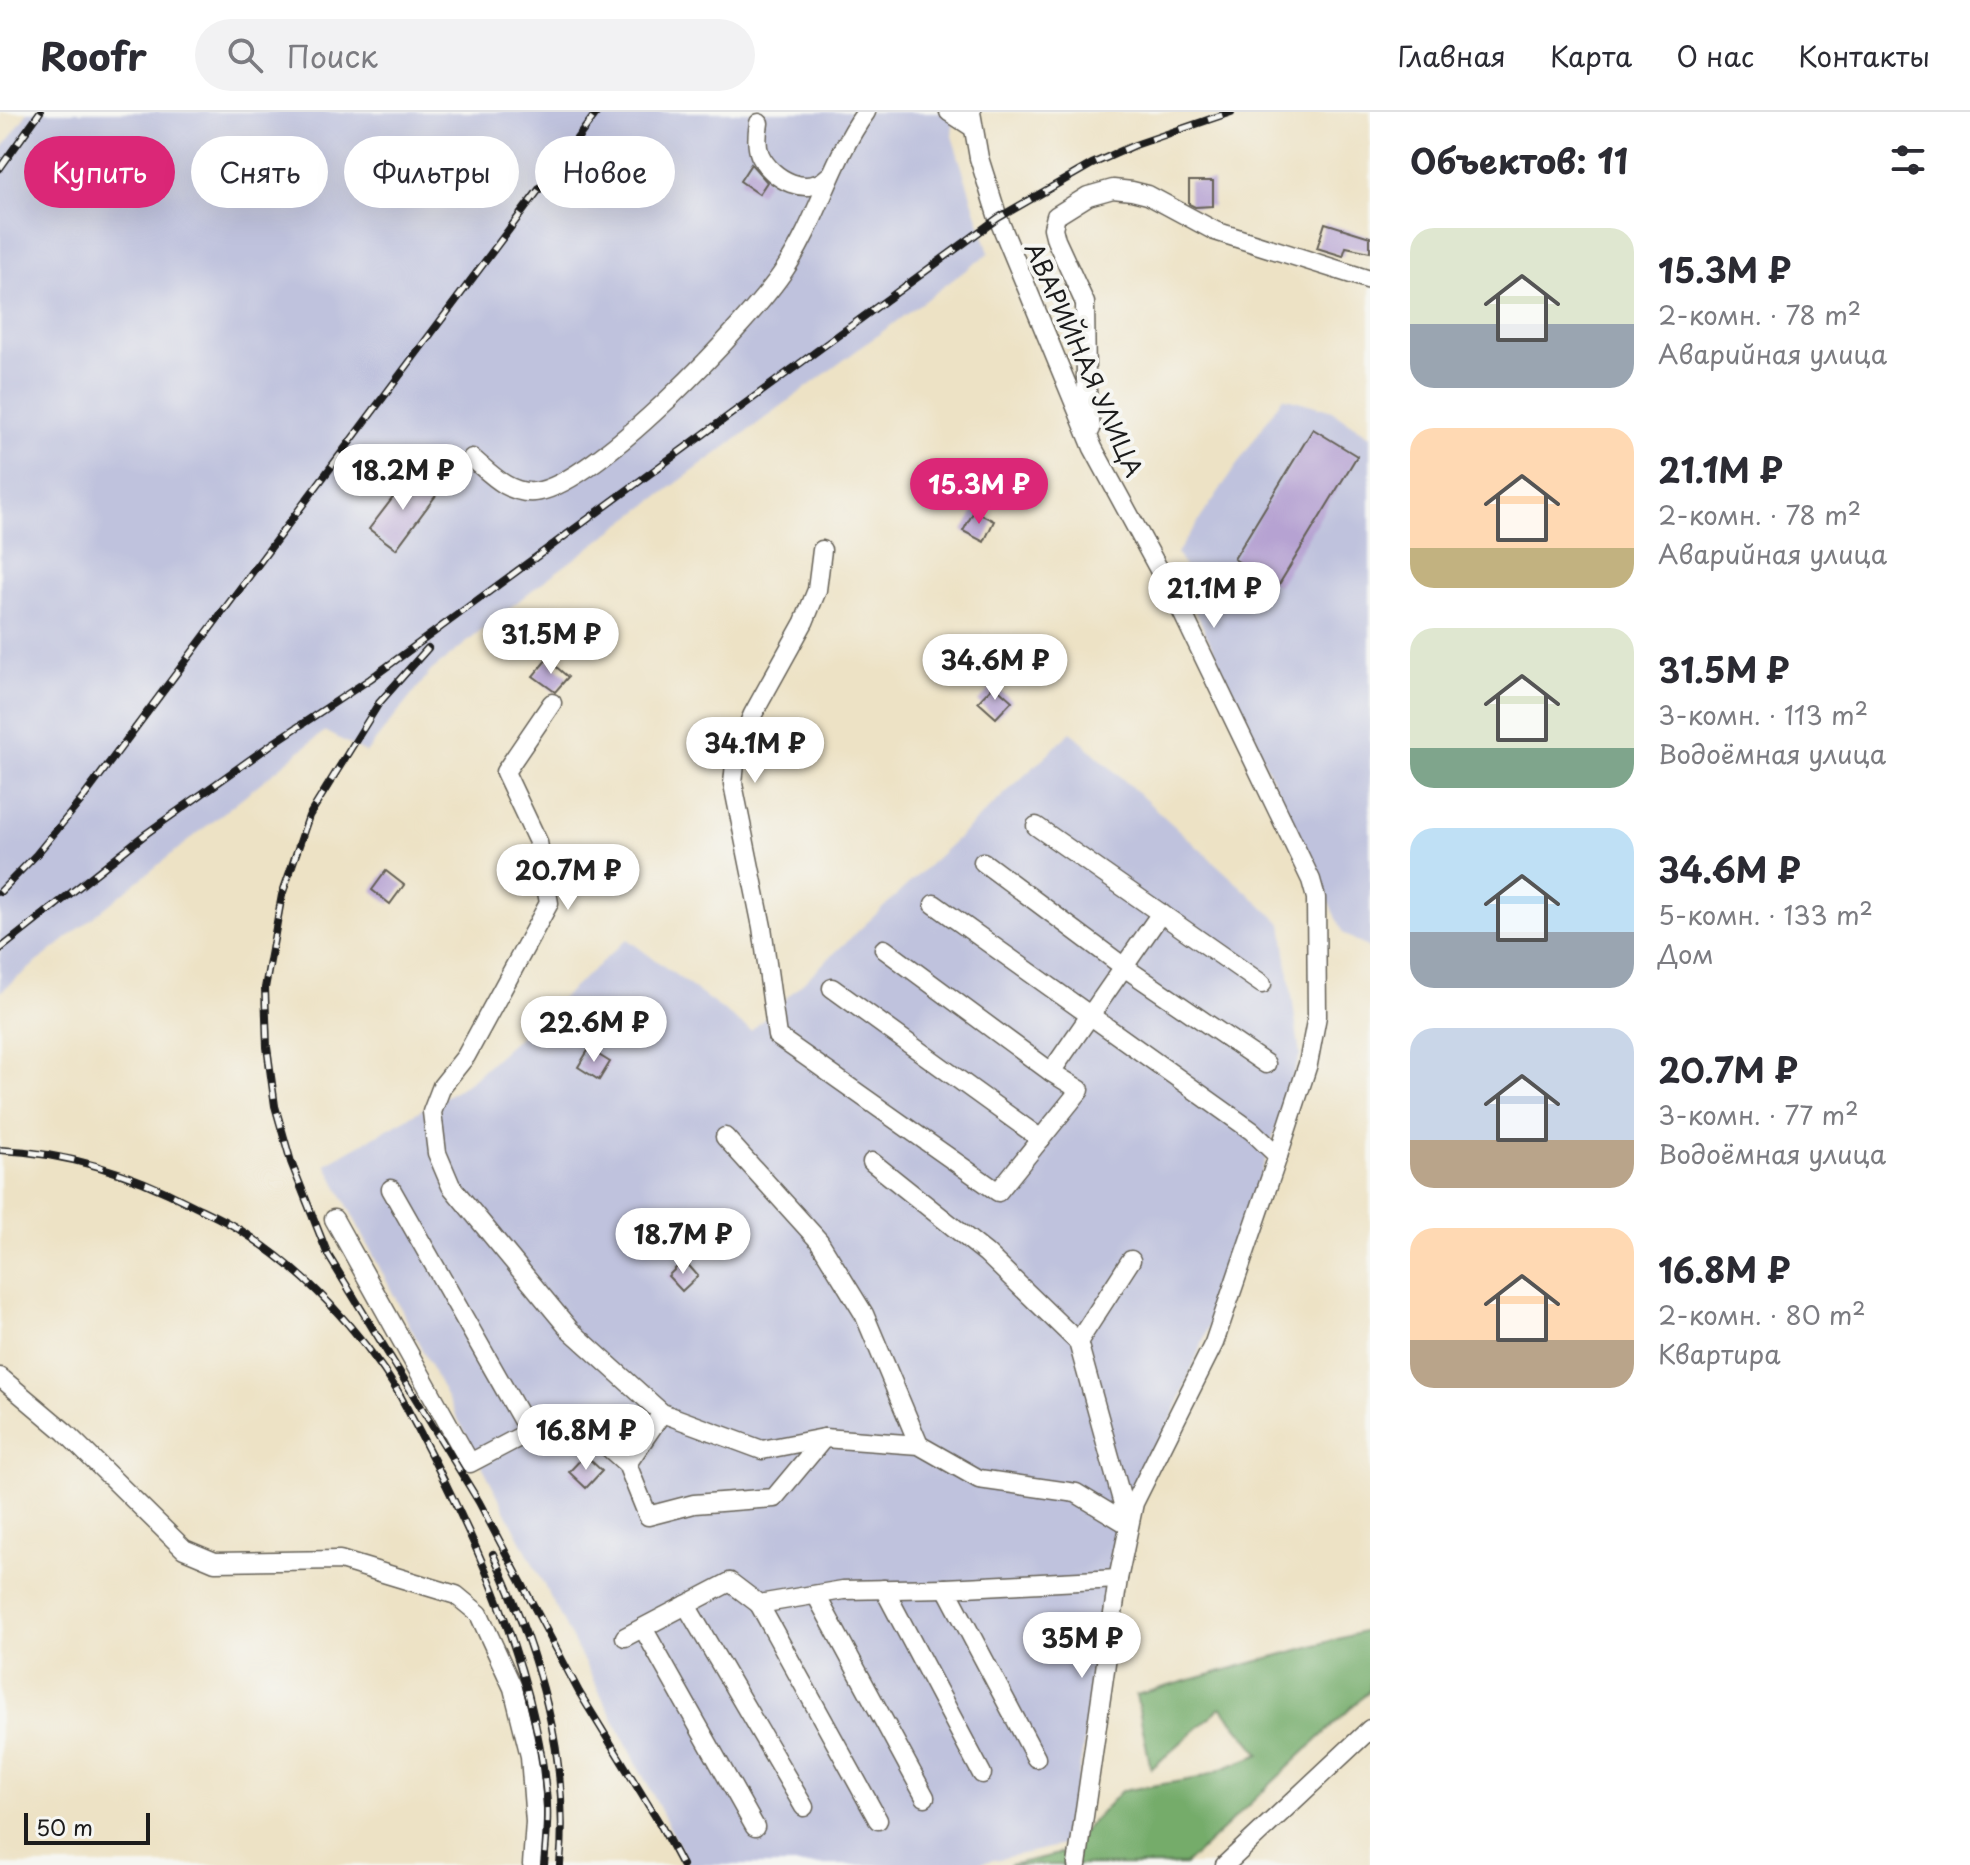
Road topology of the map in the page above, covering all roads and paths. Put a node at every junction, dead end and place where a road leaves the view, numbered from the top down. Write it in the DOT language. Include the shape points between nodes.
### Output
graph roads {
  1 [pos="866,112"];
  2 [pos="949,112"];
  3 [pos="972,119"];
  4 [pos="759,123"];
  5 [pos="831,174"];
  6 [pos="1370,280"];
  7 [pos="1093,448"];
  8 [pos="472,458"];
  9 [pos="822,550"];
  10 [pos="552,703"];
  11 [pos="1036,826"];
  12 [pos="983,862"];
  13 [pos="934,904"];
  14 [pos="1161,913"];
  15 [pos="884,949"];
  16 [pos="1124,967"];
  17 [pos="1262,984"];
  18 [pos="832,988"];
  19 [pos="1090,1015"];
  20 [pos="1266,1064"];
  21 [pos="1051,1072"];
  22 [pos="725,1137"];
  23 [pos="1041,1139"];
  24 [pos="1278,1156"];
  25 [pos="872,1162"];
  26 [pos="391,1189"];
  27 [pos="334,1219"];
  28 [pos="1131,1260"];
  29 [pos="1078,1342"];
  30 [pos="0,1377"];
  31 [pos="662,1413"];
  32 [pos="529,1432"];
  33 [pos="824,1438"];
  34 [pos="919,1445"];
  35 [pos="627,1464"];
  36 [pos="1129,1525"];
  37 [pos="1118,1579"];
  38 [pos="946,1588"];
  39 [pos="884,1589"];
  40 [pos="816,1595"];
  41 [pos="759,1604"];
  42 [pos="686,1605"];
  43 [pos="643,1628"];
  44 [pos="625,1637"];
  45 [pos="1370,1729"];
  46 [pos="1036,1758"];
  47 [pos="982,1774"];
  48 [pos="925,1797"];
  49 [pos="804,1807"];
  50 [pos="878,1820"];
  51 [pos="755,1827"];
  52 [pos="1231,1862"];
  53 [pos="532,1865"];
  54 [pos="1077,1865"];
  1 -- 5 [label="street"];
  2 -- 3 [label="street"];
  3 -- 7 [label="street, АВАРИЙНАЯ УЛИЦА" via="998,218"];
  4 -- 5 [label="street" via="759,152 781,177 813,187"];
  5 -- 8 [label="street" via="787,268 765,297 712,357 615,445 569,479 533,492 502,483"];
  6 -- 7 [label="street" via="1215,231 1148,195 1113,189 1088,196 1056,216 1053,228 1085,303"];
  7 -- 24 [label="street, АВАРИЙНАЯ УЛИЦА" via="1183,614 1316,898 1317,1016 1308,1064"];
  9 -- 23 [label="street" via="817,590 736,753 733,784 777,1036 998,1192"];
  10 -- 31 [label="street" via="505,772 538,842 549,903 466,1056 442,1086 432,1112 437,1153 451,1186 570,1330"];
  11 -- 14 [label="street"];
  12 -- 16 [label="street"];
  13 -- 19 [label="street"];
  14 -- 16 [label="street"];
  14 -- 17 [label="street"];
  15 -- 21 [label="street"];
  16 -- 19 [label="street"];
  16 -- 20 [label="street"];
  18 -- 23 [label="street"];
  19 -- 21 [label="street"];
  19 -- 24 [label="street" via="1252,1131"];
  21 -- 23 [label="street" via="1080,1090"];
  22 -- 34 [label="street" via="819,1241 864,1314"];
  24 -- 36 [label="street, АВАРИЙНАЯ УЛИЦА" via="1214,1343 1134,1503"];
  25 -- 29 [label="street" via="986,1253"];
  26 -- 32 [label="street"];
  27 -- 32 [label="street" via="470,1463"];
  28 -- 29 [label="street"];
  29 -- 36 [label="street"];
  30 -- 53 [label="street" via="65,1432 184,1549 215,1562 340,1560 456,1595 479,1614 513,1688 530,1756"];
  31 -- 33 [label="street" via="762,1450"];
  31 -- 35 [label="street"];
  32 -- 35 [label="street" via="597,1437"];
  33 -- 34 [label="street"];
  33 -- 35 [label="street" via="774,1498 694,1504 648,1516"];
  34 -- 36 [label="street" via="979,1479 1076,1493"];
  36 -- 37 [label="street, АВАРИЙНАЯ УЛИЦА"];
  37 -- 38 [label="street"];
  37 -- 54 [label="street, АВАРИЙНАЯ УЛИЦА"];
  38 -- 39 [label="street"];
  38 -- 46 [label="street"];
  39 -- 40 [label="street"];
  39 -- 47 [label="street"];
  40 -- 41 [label="street"];
  40 -- 48 [label="street"];
  41 -- 42 [label="street" via="730,1582"];
  41 -- 50 [label="street"];
  42 -- 43 [label="street"];
  42 -- 49 [label="street"];
  43 -- 44 [label="street"];
  43 -- 51 [label="street"];
  45 -- 52 [label="street"];
}
